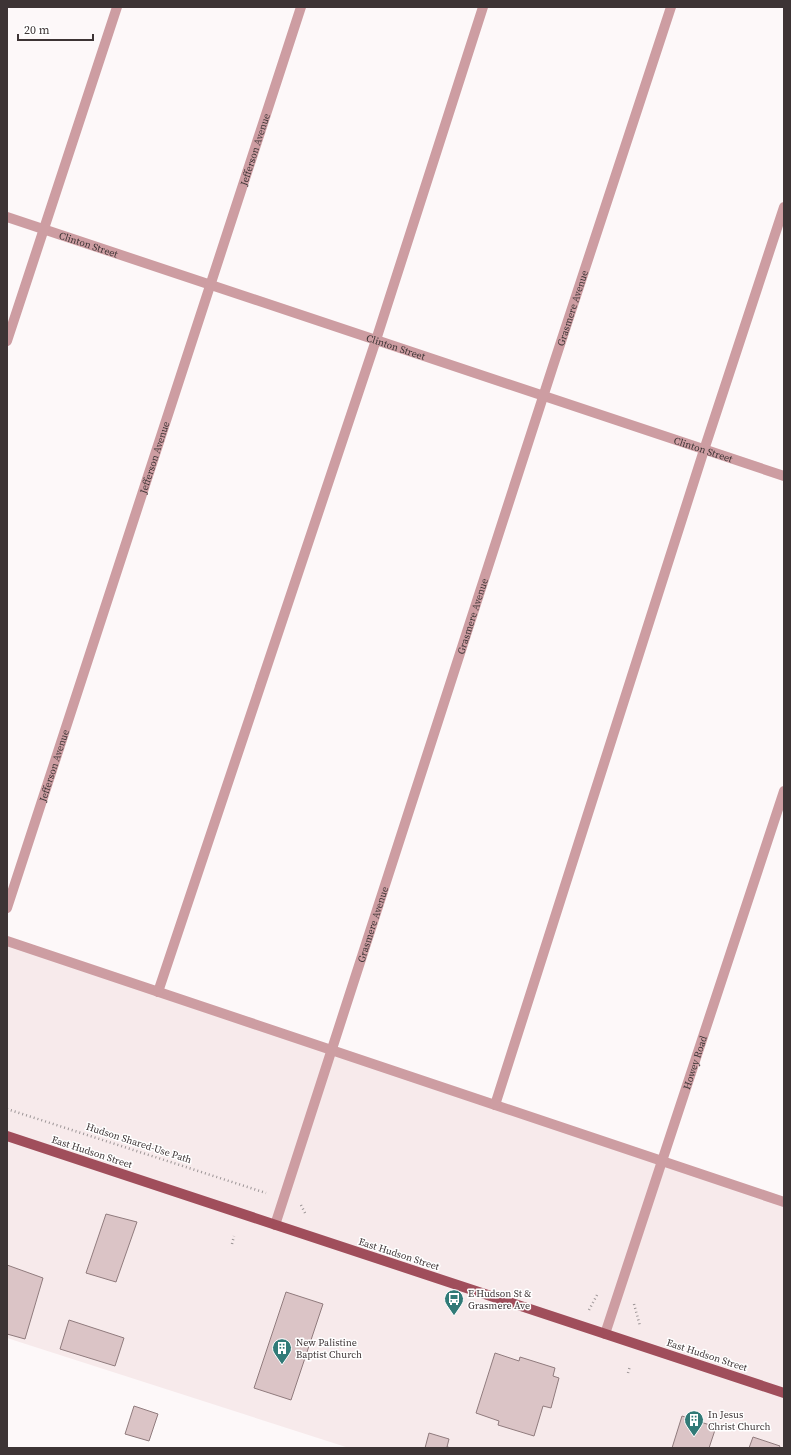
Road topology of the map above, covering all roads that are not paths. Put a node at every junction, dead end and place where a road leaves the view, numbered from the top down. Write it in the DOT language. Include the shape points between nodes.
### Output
graph roads {
  1 [pos="117,7"];
  2 [pos="301,7"];
  3 [pos="483,7"];
  4 [pos="671,7"];
  5 [pos="784,207"];
  6 [pos="7,217"];
  7 [pos="44,230"];
  8 [pos="209,285"];
  9 [pos="376,340"];
  10 [pos="7,342"];
  11 [pos="543,396"];
  12 [pos="704,450"];
  13 [pos="784,476"];
  14 [pos="784,792"];
  15 [pos="7,908"];
  16 [pos="7,940"];
  17 [pos="158,992"];
  18 [pos="331,1050"];
  19 [pos="495,1105"];
  20 [pos="7,1136"];
  21 [pos="662,1162"];
  22 [pos="784,1202"];
  23 [pos="275,1225"];
  24 [pos="605,1334"];
  25 [pos="784,1393"];
  1 -- 7 [label="street"];
  2 -- 8 [label="street, Jefferson Avenue"];
  3 -- 9 [label="street"];
  4 -- 11 [label="street, Grasmere Avenue"];
  5 -- 12 [label="street"];
  6 -- 7 [label="street, Clinton Street"];
  7 -- 8 [label="street, Clinton Street"];
  7 -- 10 [label="street"];
  8 -- 9 [label="street, Clinton Street"];
  8 -- 15 [label="street, Jefferson Avenue"];
  9 -- 11 [label="street, Clinton Street"];
  9 -- 17 [label="street"];
  11 -- 12 [label="street, Clinton Street"];
  11 -- 18 [label="street, Grasmere Avenue"];
  12 -- 13 [label="street, Clinton Street"];
  12 -- 19 [label="street"];
  14 -- 21 [label="street, Howey Road"];
  16 -- 17 [label="street"];
  17 -- 18 [label="street"];
  18 -- 19 [label="street"];
  18 -- 23 [label="street, Grasmere Avenue"];
  19 -- 21 [label="street"];
  20 -- 23 [label="main road, East Hudson Street"];
  21 -- 22 [label="street"];
  21 -- 24 [label="street, Howey Road"];
  23 -- 24 [label="main road, East Hudson Street"];
  24 -- 25 [label="main road, East Hudson Street"];
}
